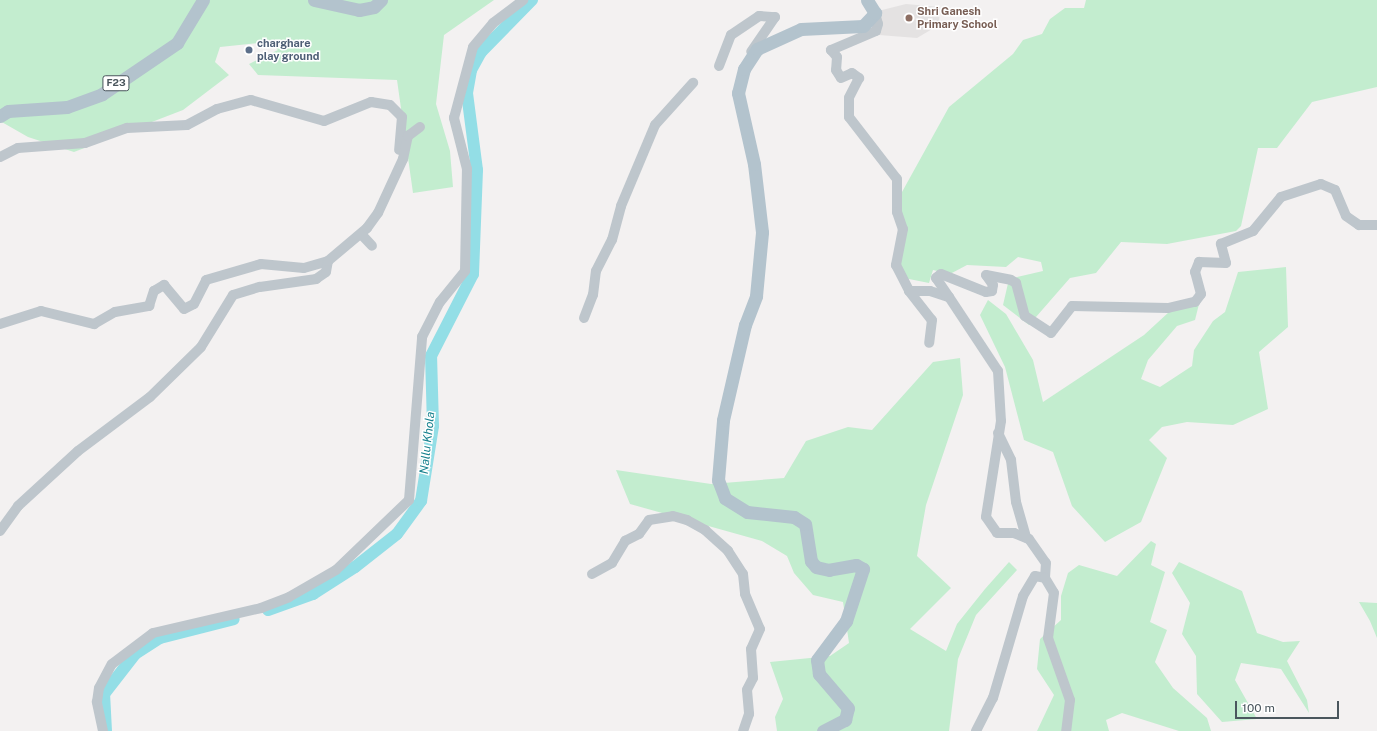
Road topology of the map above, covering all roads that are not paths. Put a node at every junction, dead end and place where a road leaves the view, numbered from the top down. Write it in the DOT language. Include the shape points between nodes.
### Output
graph roads {
  1 [pos="204,0"];
  2 [pos="314,0"];
  3 [pos="381,0"];
  4 [pos="523,0"];
  5 [pos="867,0"];
  6 [pos="875,13"];
  7 [pos="748,60"];
  8 [pos="719,66"];
  9 [pos="693,83"];
  10 [pos="0,116"];
  11 [pos="420,127"];
  12 [pos="0,157"];
  13 [pos="397,168"];
  14 [pos="1377,225"];
  15 [pos="361,234"];
  16 [pos="372,246"];
  17 [pos="328,261"];
  18 [pos="908,291"];
  19 [pos="949,297"];
  20 [pos="584,318"];
  21 [pos="0,324"];
  22 [pos="929,343"];
  23 [pos="998,433"];
  24 [pos="0,531"];
  25 [pos="1026,538"];
  26 [pos="592,574"];
  27 [pos="1045,578"];
  28 [pos="103,731"];
  29 [pos="743,731"];
  30 [pos="823,731"];
  31 [pos="976,731"];
  32 [pos="1066,731"];
  1 -- 10 [label="main road, F23" via="177,44 102,94 67,107 8,111"];
  2 -- 3 [label="main road" via="359,10 374,7"];
  4 -- 28 [label="street" via="493,23 473,47 454,118 467,169 465,271 440,302 422,337 409,500 347,561 289,597 261,608 153,633 112,664 99,688 97,702"];
  5 -- 6 [label="main road"];
  6 -- 7 [label="main road" via="862,26 811,27 774,39 757,49"];
  6 -- 18 [label="street" via="878,24 876,31 831,50 837,57 836,70 841,78 852,73 859,78 849,98 849,117 897,179 897,212 903,229 896,265"];
  7 -- 8 [label="street" via="752,46 775,17 759,16 731,35"];
  7 -- 30 [label="main road" via="738,93 756,178 761,255 756,296 745,325 723,420 718,480 725,498 746,512 794,517 805,524 811,561 816,567 829,570 851,564 863,569 846,621 817,660 820,674 848,708 845,720"];
  9 -- 20 [label="street" via="655,125 621,206 612,240 596,271 593,295"];
  11 -- 13 [label="street" via="408,136 403,159"];
  12 -- 13 [label="street" via="18,148 85,143 127,128 187,125 217,109 251,100 324,121 371,102 390,105 402,117"];
  13 -- 15 [label="street" via="378,213"];
  14 -- 19 [label="street" via="1359,225 1346,216 1335,190 1321,184 1281,197 1253,231 1221,244 1226,263 1199,262 1195,272 1201,294 1195,302 1168,308 1072,306 1051,333 1025,316 1016,283 1011,280 986,275 993,285 992,291 986,292 941,274 936,278"];
  15 -- 16 [label="street"];
  15 -- 17 [label="street"];
  17 -- 21 [label="street" via="304,268 261,264 206,280 194,304 184,309 164,285 154,291 149,306 115,312 94,324 41,311"];
  17 -- 24 [label="street" via="326,272 316,279 260,287 233,295 201,347 150,397 78,451 18,506"];
  18 -- 19 [label="street" via="930,291"];
  18 -- 22 [label="street" via="932,320"];
  19 -- 23 [label="street" via="998,371 1001,414"];
  23 -- 25 [label="street" via="1012,460 1016,502"];
  23 -- 25 [label="street" via="986,517 997,533 1014,533"];
  25 -- 27 [label="street" via="1046,563"];
  26 -- 29 [label="street" via="612,563 625,541 639,534 649,520 673,516 686,520 705,530 728,551 743,574 745,594 760,629 751,649 753,678 746,690 749,714"];
  27 -- 31 [label="street" via="1035,576 1028,585 993,698"];
  27 -- 32 [label="street" via="1054,593 1048,638 1070,700"];
}
